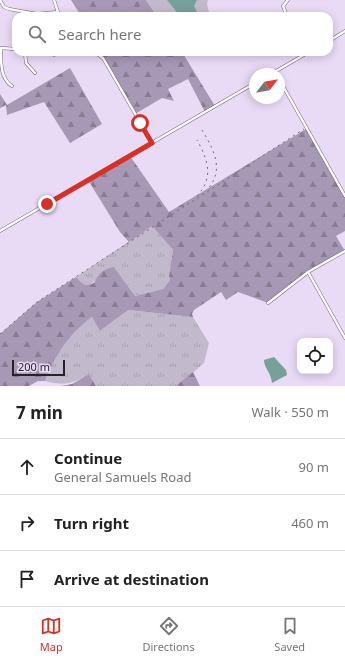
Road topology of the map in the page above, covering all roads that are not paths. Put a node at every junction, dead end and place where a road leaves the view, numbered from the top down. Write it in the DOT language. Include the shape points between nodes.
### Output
graph roads {
  1 [pos="0,0"];
  2 [pos="54,0"];
  3 [pos="288,0"];
  4 [pos="27,12"];
  5 [pos="58,12"];
  6 [pos="285,12"];
  7 [pos="345,31"];
  8 [pos="333,38"];
  9 [pos="1,48"];
  10 [pos="12,49"];
  11 [pos="25,56"];
  12 [pos="100,56"];
  13 [pos="302,56"];
  14 [pos="282,68"];
  15 [pos="34,73"];
  16 [pos="12,86"];
  17 [pos="249,86"];
  18 [pos="285,90"];
  19 [pos="152,143"];
  20 [pos="345,196"];
  21 [pos="0,231"];
  22 [pos="345,251"];
  23 [pos="308,272"];
  24 [pos="268,303"];
  25 [pos="345,338"];
  1 -- 4 [label="street" via="6,8"];
  2 -- 5 [label="street"];
  3 -- 6 [label="street" via="283,6"];
  7 -- 8 [label="street"];
  9 -- 10 [label="street"];
  9 -- 16 [label="street" via="1,70"];
  11 -- 15 [label="street" via="26,63"];
  12 -- 19 [label="street"];
  13 -- 14 [label="street"];
  17 -- 19 [label="street"];
  18 -- 20 [label="street"];
  19 -- 21 [label="street"];
  22 -- 23 [label="street"];
  23 -- 24 [label="street"];
  23 -- 25 [label="street"];
}
